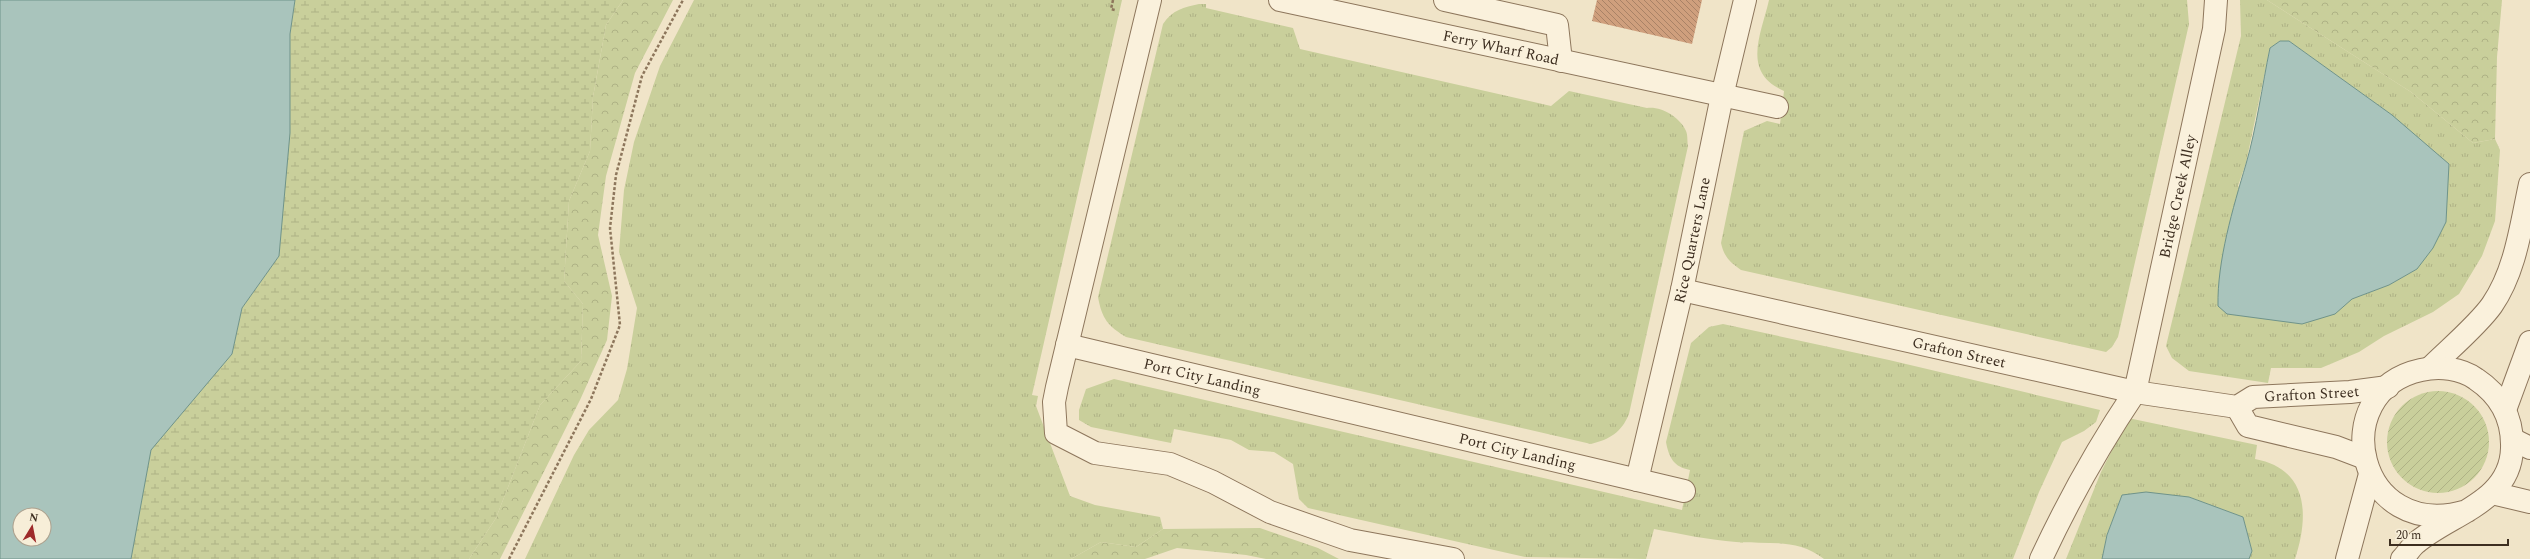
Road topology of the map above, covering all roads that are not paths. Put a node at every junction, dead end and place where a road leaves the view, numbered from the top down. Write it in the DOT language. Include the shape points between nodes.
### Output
graph roads {
  1 [pos="1150,0"];
  2 [pos="1280,0"];
  3 [pos="1445,0"];
  4 [pos="1745,0"];
  5 [pos="2216,0"];
  6 [pos="1311,3"];
  7 [pos="1561,62"];
  8 [pos="1722,96"];
  9 [pos="1777,107"];
  10 [pos="2530,184"];
  11 [pos="1682,290"];
  12 [pos="2530,342"];
  13 [pos="1066,345"];
  14 [pos="2430,368"];
  15 [pos="2388,387"];
  16 [pos="2135,392"];
  17 [pos="2237,407"];
  18 [pos="2505,410"];
  19 [pos="2521,444"];
  20 [pos="2367,466"];
  21 [pos="1637,480"];
  22 [pos="1684,490"];
  23 [pos="2492,493"];
  24 [pos="2530,502"];
  25 [pos="2467,511"];
  26 [pos="1453,559"];
  27 [pos="2041,559"];
  28 [pos="2346,559"];
  29 [pos="2402,559"];
  1 -- 13 [label="street"];
  2 -- 6 [label="street, Ferry Wharf Road"];
  3 -- 7 [label="street" via="1557,25"];
  4 -- 8 [label="street, Rice Quarters Lane"];
  5 -- 16 [label="street, Bridge Creek Alley" via="2214,29"];
  6 -- 7 [label="street, Ferry Wharf Road"];
  7 -- 8 [label="street, Ferry Wharf Road"];
  8 -- 9 [label="street, Ferry Wharf Road"];
  8 -- 11 [label="street, Rice Quarters Lane"];
  10 -- 14 [label="street" via="2508,275 2491,306"];
  11 -- 16 [label="street, Grafton Street"];
  11 -- 21 [label="street, Rice Quarters Lane"];
  12 -- 18 [label="street"];
  13 -- 21 [label="street, Port City Landing"];
  13 -- 26 [label="street" via="1054,402 1056,433 1095,453 1170,464 1213,482 1270,512 1350,540"];
  14 -- 15 [label="street" via="2400,378"];
  14 -- 18 [label="street" via="2445,368 2474,378 2497,397"];
  15 -- 17 [label="street, Grafton Street" via="2253,397"];
  15 -- 20 [label="street" via="2378,398 2365,426 2363,442"];
  16 -- 17 [label="street, Grafton Street"];
  16 -- 27 [label="street" via="2115,422"];
  17 -- 20 [label="street" via="2248,426 2336,447"];
  18 -- 19 [label="street"];
  19 -- 23 [label="street" via="2512,454 2501,482"];
  20 -- 25 [label="street" via="2390,500 2404,509 2436,517 2452,516"];
  20 -- 28 [label="street"];
  21 -- 22 [label="street, Port City Landing"];
  23 -- 24 [label="street"];
  23 -- 25 [label="street"];
  25 -- 29 [label="street" via="2416,543"];
}
